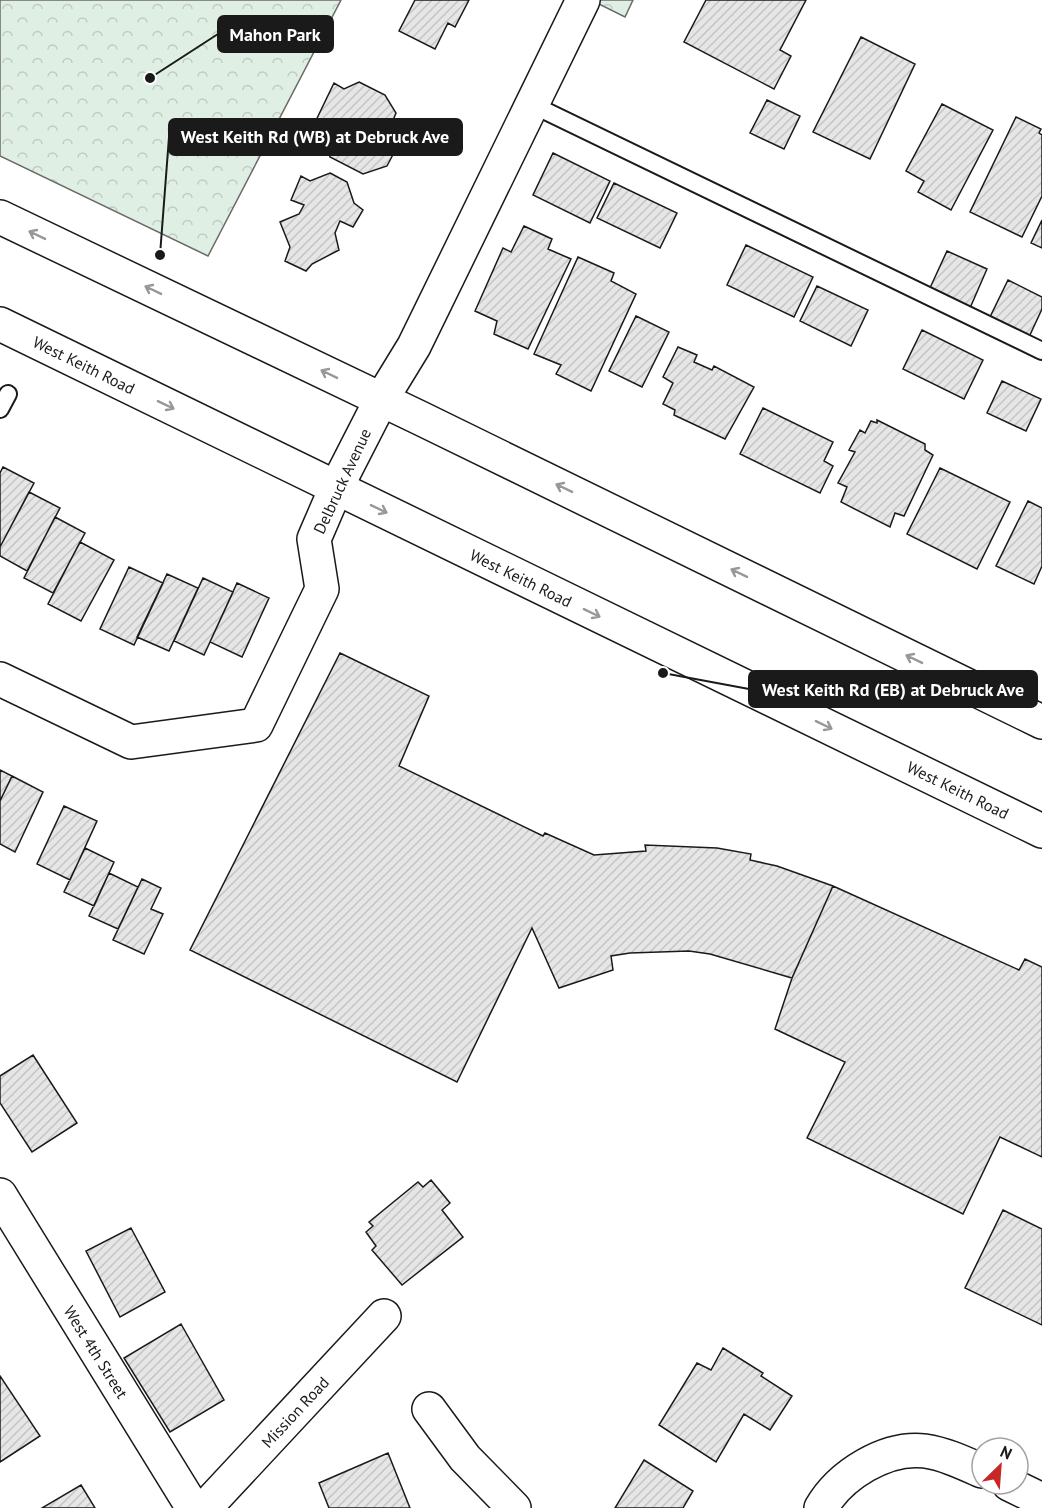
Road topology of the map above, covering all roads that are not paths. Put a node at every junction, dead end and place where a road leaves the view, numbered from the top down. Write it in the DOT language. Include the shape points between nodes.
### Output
graph roads {
  1 [pos="583,0"];
  2 [pos="531,104"];
  3 [pos="0,217"];
  4 [pos="0,324"];
  5 [pos="1042,351"];
  6 [pos="8,394"];
  7 [pos="381,400"];
  8 [pos="0,409"];
  9 [pos="336,488"];
  10 [pos="0,679"];
  11 [pos="1042,722"];
  12 [pos="1042,831"];
  13 [pos="0,1195"];
  14 [pos="384,1316"];
  15 [pos="429,1409"];
  16 [pos="970,1467"];
  17 [pos="193,1508"];
  18 [pos="205,1508"];
  19 [pos="514,1508"];
  20 [pos="821,1508"];
  1 -- 2 [label="main road, Delbruck Avenue"];
  2 -- 5 [label="lane"];
  2 -- 7 [label="main road, Delbruck Avenue" via="414,346"];
  7 -- 3 [label="main road, one-way"];
  4 -- 9 [label="main road, West Keith Road, one-way"];
  6 -- 8 [label="lane"];
  7 -- 9 [label="main road, Delbruck Avenue"];
  11 -- 7 [label="main road, one-way"];
  9 -- 10 [label="main road, Delbruck Avenue" via="314,539 322,589 255,725 131,742"];
  9 -- 12 [label="main road, West Keith Road, one-way"];
  13 -- 17 [label="main road, West 4th Street"];
  14 -- 18 [label="main road, Mission Road"];
  15 -- 19 [label="main road" via="465,1458"];
  16 -- 20 [label="main road" via="924,1451 876,1460 842,1482"];
}
